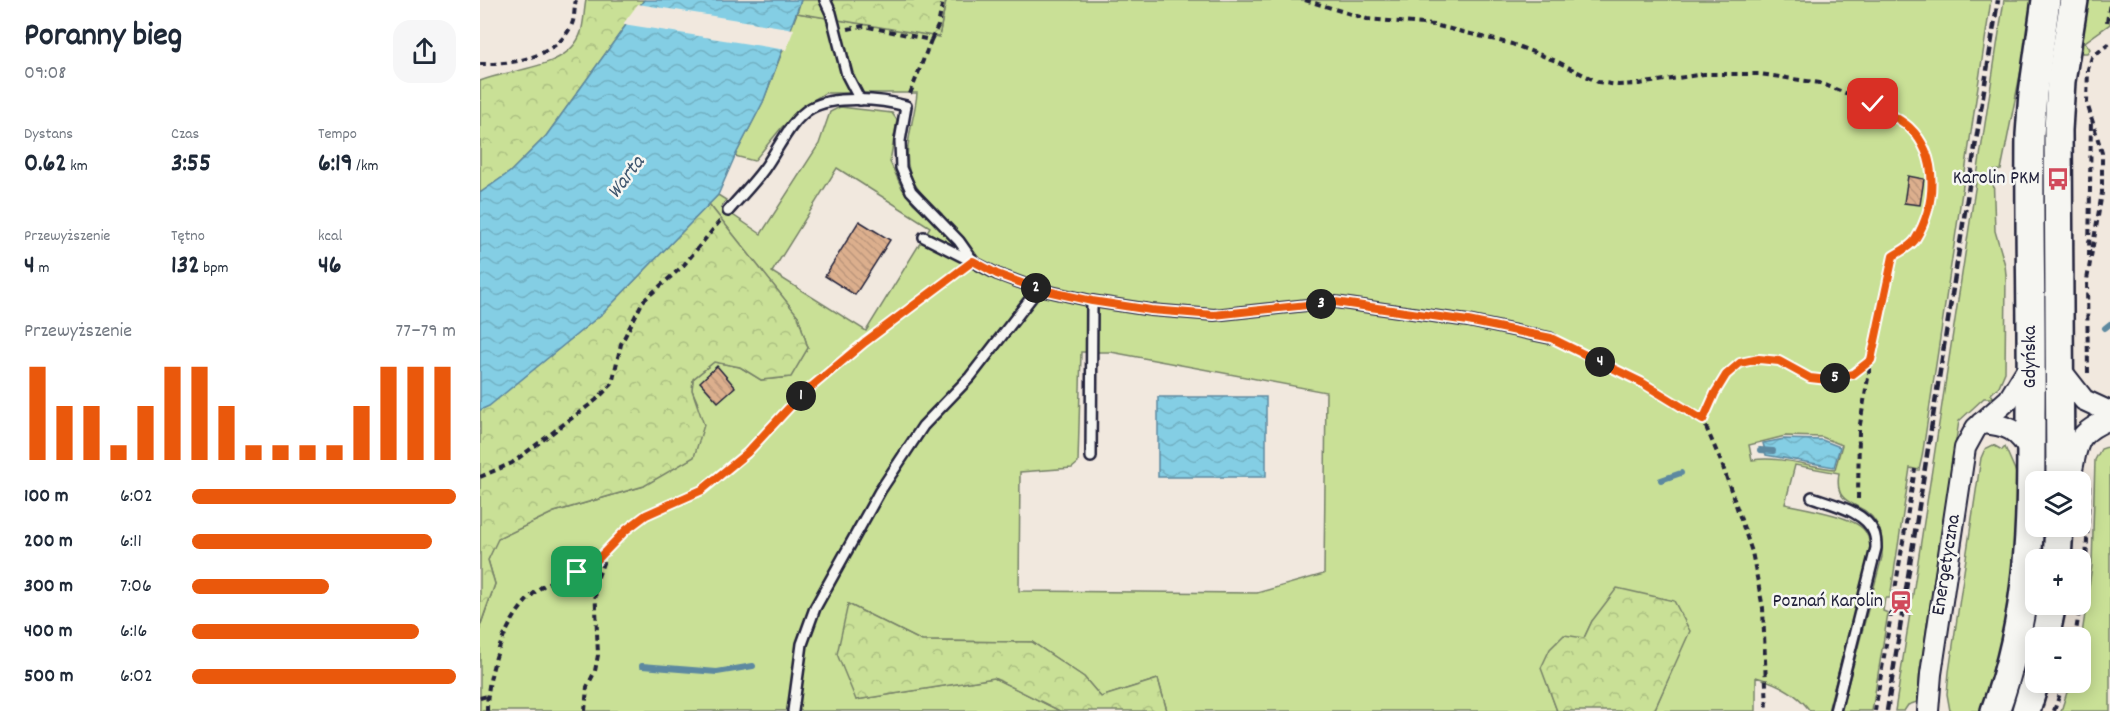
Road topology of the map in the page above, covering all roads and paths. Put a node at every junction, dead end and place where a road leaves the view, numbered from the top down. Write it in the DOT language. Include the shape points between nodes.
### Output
graph roads {
  1 [pos="576,0"];
  2 [pos="825,0"];
  3 [pos="943,0"];
  4 [pos="1305,0"];
  5 [pos="2046,0"];
  6 [pos="2074,0"];
  7 [pos="2110,3"];
  8 [pos="2107,22"];
  9 [pos="836,32"];
  10 [pos="931,40"];
  11 [pos="2110,43"];
  12 [pos="482,65"];
  13 [pos="860,100"];
  14 [pos="906,106"];
  15 [pos="2091,115"];
  16 [pos="728,211"];
  17 [pos="924,237"];
  18 [pos="973,261"];
  19 [pos="2089,266"];
  20 [pos="1038,289"];
  21 [pos="1092,301"];
  22 [pos="1551,338"];
  23 [pos="1871,360"];
  24 [pos="2031,362"];
  25 [pos="2060,368"];
  26 [pos="2090,377"];
  27 [pos="2110,412"];
  28 [pos="2110,419"];
  29 [pos="1703,420"];
  30 [pos="1981,423"];
  31 [pos="2031,453"];
  32 [pos="1091,458"];
  33 [pos="1915,469"];
  34 [pos="2060,471"];
  35 [pos="2072,471"];
  36 [pos="480,477"];
  37 [pos="1812,496"];
  38 [pos="1858,516"];
  39 [pos="2087,537"];
  40 [pos="608,551"];
  41 [pos="2077,627"];
  42 [pos="2031,693"];
  43 [pos="2060,693"];
  44 [pos="487,696"];
  45 [pos="480,698"];
  46 [pos="487,711"];
  47 [pos="585,711"];
  48 [pos="794,711"];
  49 [pos="1767,711"];
  50 [pos="1835,711"];
  51 [pos="1875,711"];
  52 [pos="1928,711"];
  53 [pos="1995,711"];
  54 [pos="2026,711"];
  55 [pos="2054,711"];
  1 -- 12 [label="path" via="572,24 560,41 546,51"];
  2 -- 9 [label="lane"];
  3 -- 10 [label="path"];
  4 -- 23 [label="path" via="1367,19 1434,25 1512,44 1598,82 1639,84 1704,74 1760,74 1820,83 1882,109 1909,127 1924,147 1933,192 1914,242 1893,256"];
  5 -- 24 [label="main road, Gdyńska" via="2030,135"];
  6 -- 25 [label="main road, Gdyńska" via="2061,81 2058,130"];
  7 -- 8 [label="path"];
  9 -- 10 [label="path" via="864,26"];
  9 -- 13 [label="lane"];
  10 -- 14 [label="path"];
  11 -- 15 [label="path" via="2089,62 2086,99"];
  13 -- 14 [label="lane"];
  13 -- 16 [label="lane" via="832,101 811,108"];
  14 -- 18 [label="lane" via="900,141 901,168 911,191"];
  15 -- 19 [label="path"];
  15 -- 19 [label="path" via="2102,153 2102,193"];
  16 -- 36 [label="path" via="683,266 643,301 621,344 612,384 512,463"];
  17 -- 18 [label="lane"];
  18 -- 20 [label="lane"];
  18 -- 40 [label="path" via="798,398 747,453 702,490 646,515"];
  19 -- 26 [label="path"];
  20 -- 21 [label="lane"];
  20 -- 48 [label="lane" via="970,377 923,426 880,491 814,608 802,644"];
  21 -- 22 [label="lane" via="1214,315 1335,302 1468,321"];
  21 -- 32 [label="lane"];
  22 -- 29 [label="path" via="1641,382"];
  23 -- 29 [label="path" via="1853,374 1828,380 1810,378 1779,361 1759,359 1740,363 1726,375"];
  23 -- 38 [label="path" via="1858,430"];
  24 -- 30 [label="street, Energetyczna" via="2009,399"];
  24 -- 31 [label="main road, Gdyńska"];
  25 -- 27 [label="street" via="2084,400"];
  25 -- 34 [label="main road, Gdyńska"];
  28 -- 35 [label="street" via="2092,426 2081,437"];
  29 -- 49 [label="path" via="1752,552 1763,608"];
  30 -- 31 [label="street" via="2004,425 2025,442"];
  30 -- 52 [label="street, Energetyczna" via="1965,448"];
  31 -- 53 [label="main road, Gdyńska" via="2031,534 2025,587 2014,646"];
  33 -- 51 [label="path"];
  37 -- 38 [label="lane"];
  38 -- 50 [label="lane" via="1874,533 1876,548"];
  39 -- 41 [label="path"];
  40 -- 44 [label="path" via="577,572 550,581 532,594 515,615 490,674"];
  40 -- 47 [label="path" via="595,585 598,655 587,687"];
  42 -- 54 [label="main road"];
  43 -- 55 [label="path"];
  44 -- 45 [label="path"];
  44 -- 46 [label="path"];
}
